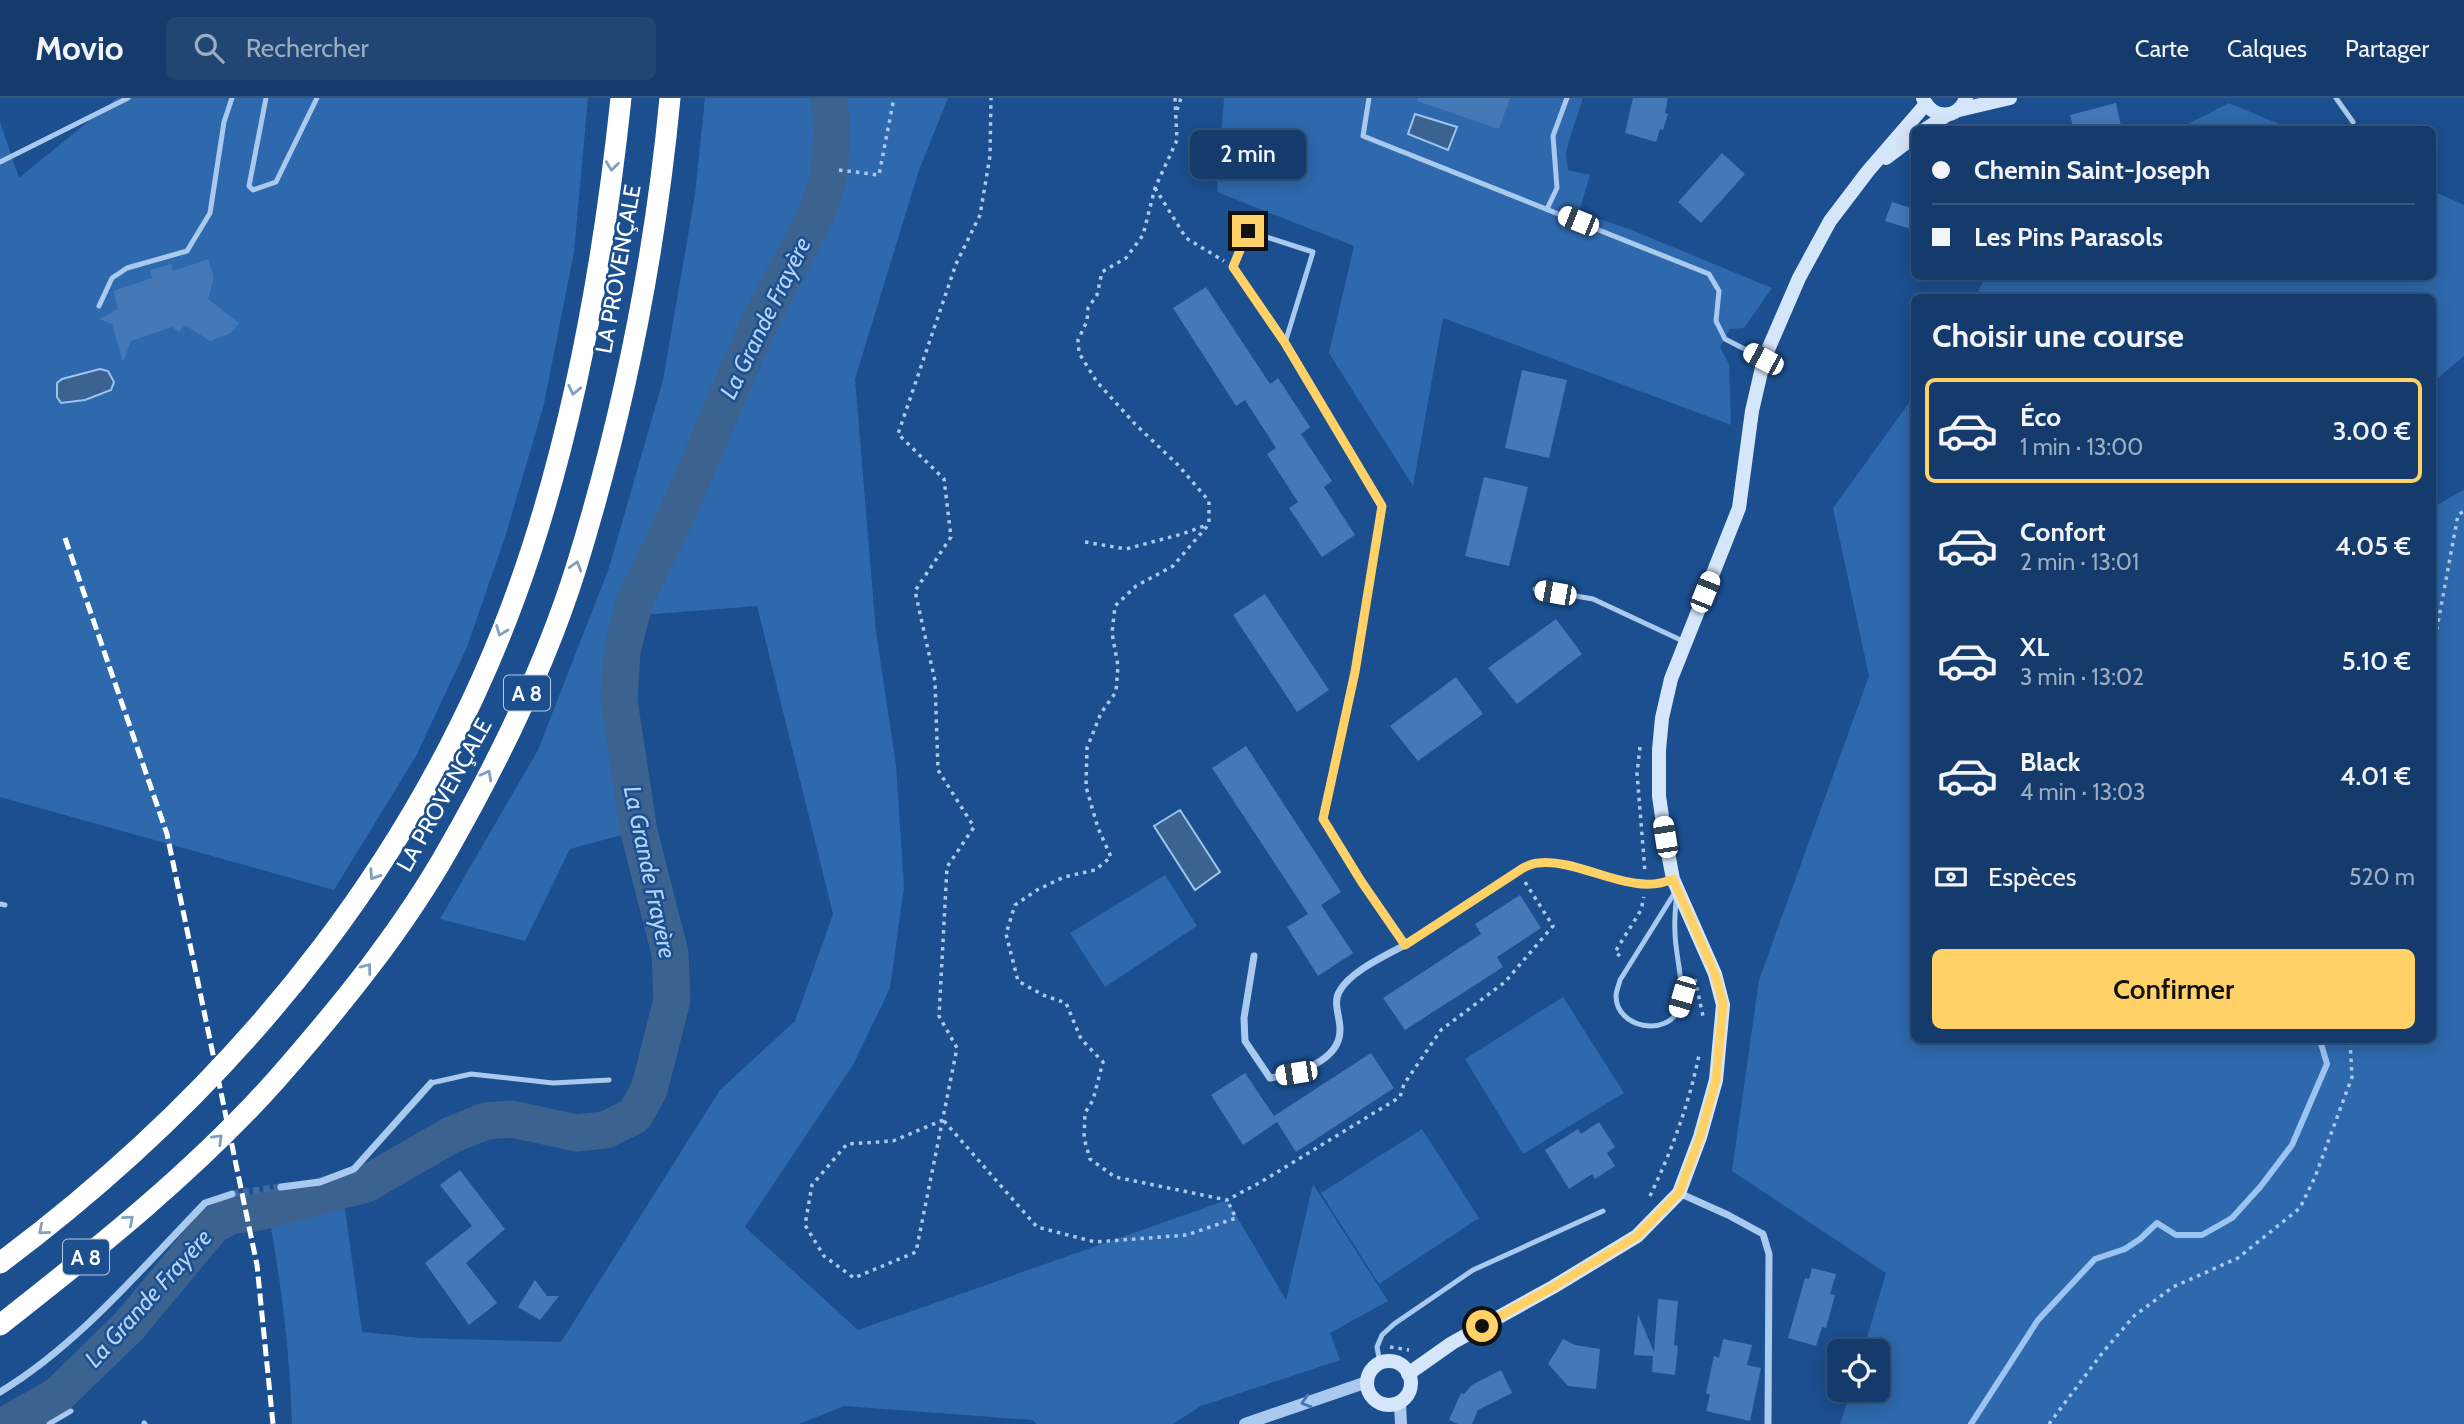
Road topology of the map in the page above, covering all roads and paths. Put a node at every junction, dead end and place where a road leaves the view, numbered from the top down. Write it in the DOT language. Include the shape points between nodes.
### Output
graph roads {
  1 [pos="128,98"];
  2 [pos="232,98"];
  3 [pos="266,98"];
  4 [pos="317,98"];
  5 [pos="621,98"];
  6 [pos="670,98"];
  7 [pos="894,98"];
  8 [pos="991,98"];
  9 [pos="1175,98"];
  10 [pos="1181,98"];
  11 [pos="1369,98"];
  12 [pos="1567,98"];
  13 [pos="2010,98"];
  14 [pos="2336,98"];
  15 [pos="1924,101"];
  16 [pos="1957,108"];
  17 [pos="1176,116"];
  18 [pos="2353,122"];
  19 [pos="1930,126"];
  20 [pos="1911,139"];
  21 [pos="0,162"];
  22 [pos="839,170"];
  23 [pos="1868,172"];
  24 [pos="1155,188"];
  25 [pos="1547,209"];
  26 [pos="1233,267"];
  27 [pos="99,306"];
  28 [pos="1285,343"];
  29 [pos="1763,359"];
  30 [pos="2464,511"];
  31 [pos="1209,524"];
  32 [pos="1085,542"];
  33 [pos="1535,589"];
  34 [pos="2436,633"];
  35 [pos="1685,642"];
  36 [pos="1518,871"];
  37 [pos="1675,884"];
  38 [pos="1405,945"];
  39 [pos="1254,957"];
  40 [pos="1677,964"];
  41 [pos="1702,1025"];
  42 [pos="2350,1043"];
  43 [pos="1700,1051"];
  44 [pos="609,1080"];
  45 [pos="431,1083"];
  46 [pos="943,1120"];
  47 [pos="281,1187"];
  48 [pos="1679,1193"];
  49 [pos="232,1194"];
  50 [pos="1649,1199"];
  51 [pos="1227,1200"];
  52 [pos="1603,1211"];
  53 [pos="0,1263"];
  54 [pos="0,1325"];
  55 [pos="1418,1344"];
  56 [pos="1377,1347"];
  57 [pos="1380,1363"];
  58 [pos="1408,1374"];
  59 [pos="1367,1382"];
  60 [pos="0,1392"];
  61 [pos="1400,1402"];
  62 [pos="71,1410"];
  63 [pos="48,1424"];
  64 [pos="1245,1424"];
  65 [pos="1401,1424"];
  66 [pos="1768,1424"];
  67 [pos="2049,1424"];
  1 -- 21 [label="lane"];
  2 -- 27 [label="lane" via="210,213 187,251 127,268 112,278"];
  3 -- 4 [label="lane" via="249,186 253,191 276,182"];
  5 -- 53 [label="highway, LA PROVENÇALE / A 8, one-way" via="584,347 531,550 491,657 408,822 352,908 244,1044 132,1154"];
  54 -- 6 [label="highway, LA PROVENÇALE / A 8, one-way" via="168,1186 275,1081 397,929 449,848 537,671 575,570 625,381 646,277"];
  7 -- 22 [label="path" via="879,175"];
  8 -- 46 [label="path" via="981,215 956,264 898,434 944,479 951,537 915,591 935,681 938,770 974,827 947,867 939,1016 957,1048"];
  9 -- 17 [label="path"];
  10 -- 17 [label="path"];
  11 -- 25 [label="lane" via="1363,136"];
  12 -- 25 [label="lane" via="1553,136 1557,188"];
  13 -- 16 [label="main road"];
  14 -- 18 [label="lane"];
  15 -- 16 [label="main road" via="1935,113"];
  15 -- 23 [label="main road"];
  16 -- 19 [label="main road"];
  17 -- 24 [label="path" via="1177,140"];
  20 -- 23 [label="main road"];
  23 -- 29 [label="main road" via="1830,221 1798,278"];
  24 -- 26 [label="path" via="1186,237"];
  24 -- 31 [label="path" via="1143,235 1126,258 1102,272 1078,340 1079,353 1097,382 1209,501"];
  25 -- 29 [label="lane" via="1709,274 1719,291 1716,321 1725,338"];
  26 -- 28 [label="lane"];
  26 -- 28 [label="lane" via="1248,231 1313,252"];
  28 -- 38 [label="street" via="1382,506 1355,672 1323,819"];
  29 -- 35 [label="main road" via="1739,508"];
  30 -- 34 [label="path" via="2458,514"];
  31 -- 32 [label="path" via="1126,550"];
  31 -- 51 [label="path" via="1173,566 1136,586 1115,606 1115,692 1087,748 1086,787 1111,857 1095,870 1064,877 1015,905 1006,934 1018,981 1066,1003 1081,1039 1103,1062 1085,1113 1084,1138 1090,1159 1115,1177"];
  33 -- 35 [label="lane" via="1592,599"];
  35 -- 37 [label="main road" via="1671,679 1659,750 1659,796"];
  36 -- 37 [label="street" via="1538,863 1563,865 1651,885"];
  36 -- 38 [label="street"];
  36 -- 51 [label="path" via="1553,926 1505,982 1441,1030 1400,1097"];
  37 -- 40 [label="lane"];
  37 -- 40 [label="lane" via="1620,980 1615,996 1628,1019 1643,1026 1671,1020 1682,997"];
  37 -- 48 [label="main road" via="1715,974 1723,1004 1716,1080"];
  38 -- 39 [label="street" via="1368,965 1340,988 1336,998 1340,1032 1327,1056 1296,1073 1270,1078 1245,1041"];
  40 -- 41 [label="path" via="1689,962 1703,1012"];
  42 -- 67 [label="path" via="2352,1077 2300,1208 2238,1258 2173,1287 2134,1316"];
  43 -- 50 [label="path" via="1692,1093"];
  44 -- 45 [label="lane" via="553,1083 471,1074"];
  45 -- 47 [label="street" via="354,1169 320,1182"];
  46 -- 46 [label="path" via="893,1141 848,1144 813,1185 805,1225 824,1256 854,1278 916,1252"];
  46 -- 51 [label="path" via="1037,1227 1095,1242 1187,1235 1237,1218"];
  48 -- 58 [label="main road" via="1637,1236 1452,1343"];
  48 -- 66 [label="street" via="1763,1234 1769,1254"];
  49 -- 60 [label="street" via="205,1203 75,1335 27,1376"];
  52 -- 56 [label="lane" via="1473,1270 1394,1324"];
  55 -- 56 [label="path" via="1408,1351"];
  56 -- 57 [label="lane"];
  57 -- 58 [label="main road" via="1399,1364"];
  57 -- 59 [label="main road"];
  58 -- 61 [label="main road" via="1409,1392"];
  59 -- 61 [label="main road" via="1370,1395 1381,1403"];
  59 -- 64 [label="street, one-way"];
  61 -- 65 [label="street"];
  62 -- 63 [label="lane"];
}
